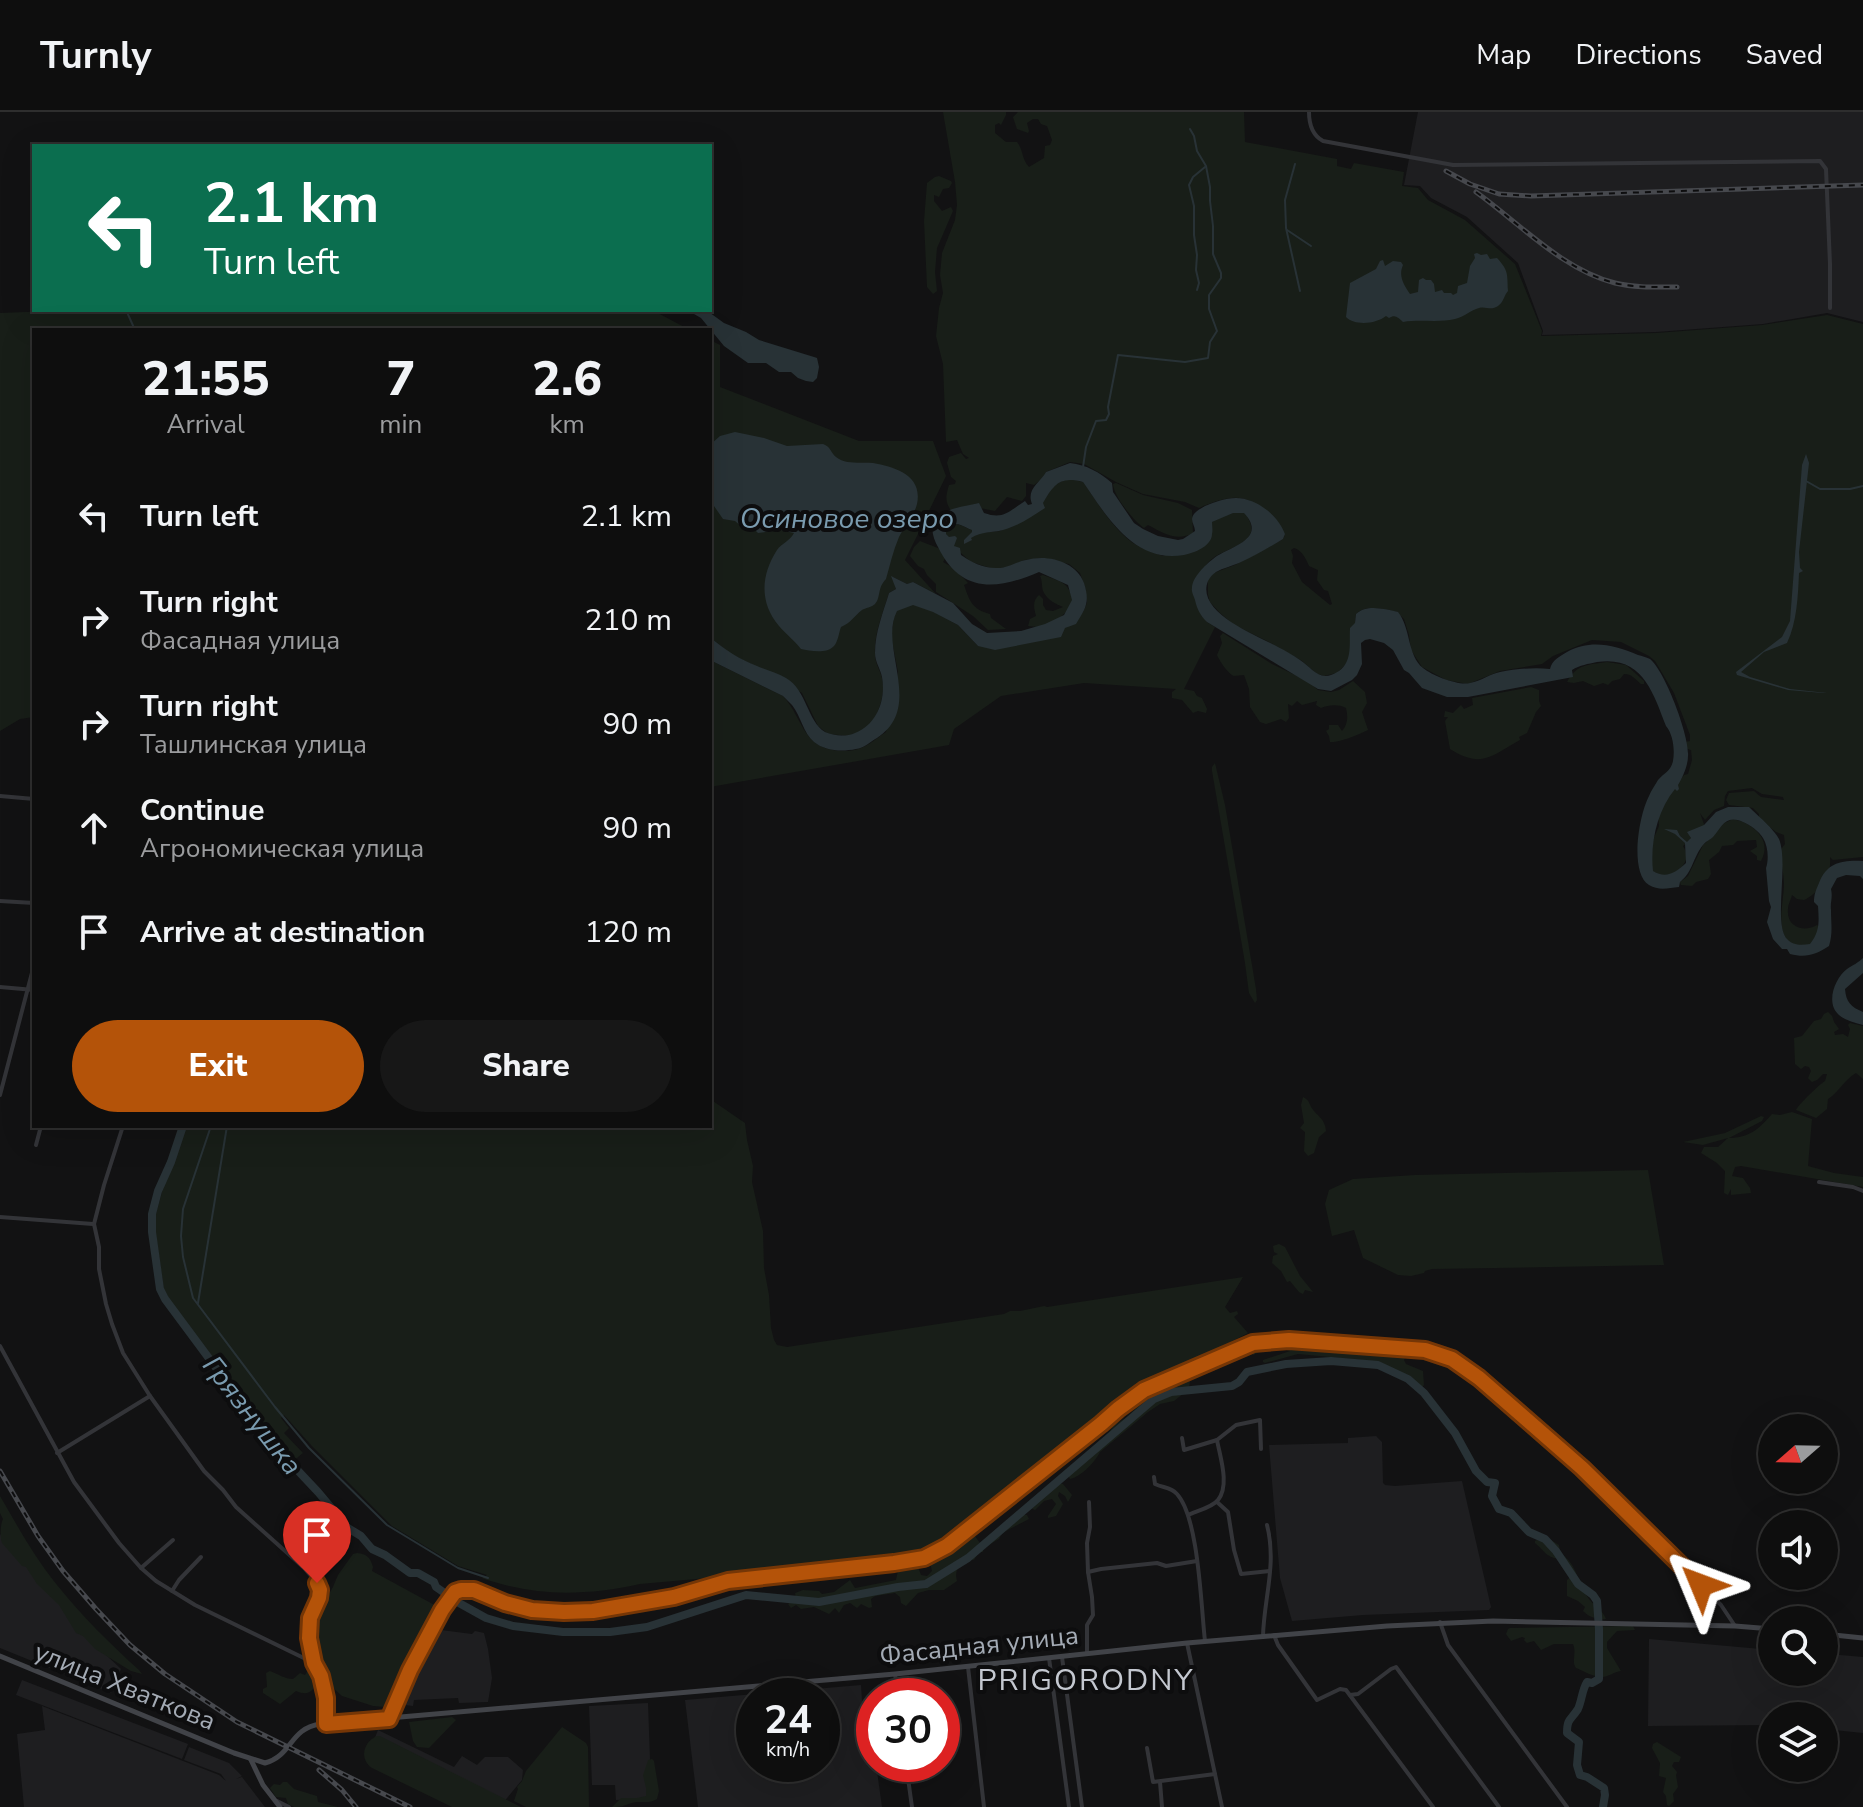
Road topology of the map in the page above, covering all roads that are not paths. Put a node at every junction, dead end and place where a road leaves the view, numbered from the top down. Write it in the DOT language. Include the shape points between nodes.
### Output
graph roads {
  1 [pos="1309,112"];
  2 [pos="1830,308"];
  3 [pos="0,796"];
  4 [pos="32,799"];
  5 [pos="0,901"];
  6 [pos="32,903"];
  7 [pos="32,972"];
  8 [pos="0,987"];
  9 [pos="27,988"];
  10 [pos="32,989"];
  11 [pos="0,1095"];
  12 [pos="40,1128"];
  13 [pos="122,1128"];
  14 [pos="36,1145"];
  15 [pos="1819,1182"];
  16 [pos="1863,1191"];
  17 [pos="0,1217"];
  18 [pos="94,1224"];
  19 [pos="0,1346"];
  20 [pos="150,1396"];
  21 [pos="1182,1438"];
  22 [pos="1217,1440"];
  23 [pos="1261,1449"];
  24 [pos="57,1453"];
  25 [pos="1154,1477"];
  26 [pos="1089,1502"];
  27 [pos="1217,1502"];
  28 [pos="1188,1515"];
  29 [pos="1267,1525"];
  30 [pos="173,1540"];
  31 [pos="201,1557"];
  32 [pos="1197,1561"];
  33 [pos="141,1568"];
  34 [pos="1270,1571"];
  35 [pos="1088,1572"];
  36 [pos="172,1591"];
  37 [pos="1440,1622"];
  38 [pos="1735,1626"];
  39 [pos="1758,1628"];
  40 [pos="1274,1635"];
  41 [pos="1838,1635"];
  42 [pos="1263,1636"];
  43 [pos="1863,1638"];
  44 [pos="1205,1641"];
  45 [pos="1187,1643"];
  46 [pos="1087,1653"];
  47 [pos="0,1656"];
  48 [pos="1062,1657"];
  49 [pos="1049,1658"];
  50 [pos="314,1663"];
  51 [pos="968,1667"];
  52 [pos="895,1674"];
  53 [pos="896,1678"];
  54 [pos="1349,1695"];
  55 [pos="389,1719"];
  56 [pos="326,1724"];
  57 [pos="1147,1748"];
  58 [pos="251,1759"];
  59 [pos="1215,1774"];
  60 [pos="909,1782"];
  61 [pos="1160,1782"];
  62 [pos="274,1800"];
  63 [pos="280,1807"];
  64 [pos="289,1807"];
  65 [pos="912,1807"];
  66 [pos="984,1807"];
  67 [pos="1069,1807"];
  68 [pos="1082,1807"];
  69 [pos="1162,1807"];
  70 [pos="1222,1807"];
  71 [pos="1433,1807"];
  72 [pos="1499,1807"];
  73 [pos="1567,1807"];
  1 -- 2 [label="street" via="1314,134 1323,141 1453,165 1820,161 1826,169"];
  3 -- 4 [label="street"];
  5 -- 6 [label="street"];
  7 -- 9 [label="street"];
  8 -- 9 [label="street"];
  9 -- 10 [label="street"];
  9 -- 11 [label="street"];
  12 -- 14 [label="street"];
  13 -- 18 [label="street"];
  15 -- 16 [label="street"];
  17 -- 18 [label="street"];
  18 -- 20 [label="street" via="106,1304 123,1353"];
  19 -- 24 [label="street"];
  20 -- 24 [label="street"];
  20 -- 50 [label="street" via="209,1477 317,1583 319,1598 309,1638"];
  21 -- 22 [label="street" via="1184,1450"];
  22 -- 23 [label="street" via="1236,1425 1260,1420"];
  22 -- 27 [label="street" via="1224,1476"];
  24 -- 33 [label="street"];
  25 -- 28 [label="street" via="1155,1484 1178,1494"];
  26 -- 35 [label="street"];
  27 -- 28 [label="street"];
  27 -- 34 [label="street" via="1228,1512 1241,1574"];
  28 -- 32 [label="street"];
  29 -- 34 [label="street"];
  30 -- 33 [label="street"];
  31 -- 36 [label="street"];
  32 -- 35 [label="street"];
  32 -- 44 [label="street"];
  33 -- 36 [label="street"];
  34 -- 42 [label="street"];
  35 -- 46 [label="street" via="1093,1615 1087,1625"];
  36 -- 50 [label="street"];
  37 -- 38 [label="main road, Фасадная улица"];
  37 -- 40 [label="main road, Фасадная улица"];
  37 -- 73 [label="street" via="1448,1645"];
  38 -- 39 [label="main road"];
  38 -- 55 [label="street" via="1721,1605 1582,1468 1452,1359 1425,1350 1274,1340 1253,1343 1144,1390 947,1546 924,1558 728,1581 593,1611 532,1610 474,1590 455,1592"];
  40 -- 42 [label="main road, Фасадная улица"];
  40 -- 54 [label="street" via="1317,1700 1340,1689"];
  41 -- 43 [label="main road"];
  42 -- 44 [label="main road, Фасадная улица"];
  44 -- 45 [label="main road, Фасадная улица"];
  45 -- 46 [label="main road, Фасадная улица"];
  45 -- 59 [label="street"];
  46 -- 48 [label="main road, Фасадная улица"];
  47 -- 58 [label="main road, улица Хваткова"];
  48 -- 49 [label="main road, Фасадная улица"];
  48 -- 68 [label="street"];
  49 -- 51 [label="main road, Фасадная улица"];
  49 -- 67 [label="street"];
  50 -- 56 [label="street" via="326,1698"];
  51 -- 52 [label="main road, Фасадная улица"];
  51 -- 66 [label="street"];
  52 -- 53 [label="street"];
  52 -- 55 [label="main road, Фасадная улица"];
  54 -- 71 [label="street"];
  54 -- 72 [label="street" via="1396,1667"];
  55 -- 56 [label="main road, Фасадная улица"];
  56 -- 58 [label="main road" via="303,1730 276,1759"];
  57 -- 61 [label="street" via="1153,1782"];
  58 -- 62 [label="main road"];
  59 -- 61 [label="street"];
  59 -- 70 [label="street"];
  60 -- 65 [label="street"];
  61 -- 69 [label="street"];
  62 -- 63 [label="main road"];
  62 -- 64 [label="street"];
}
